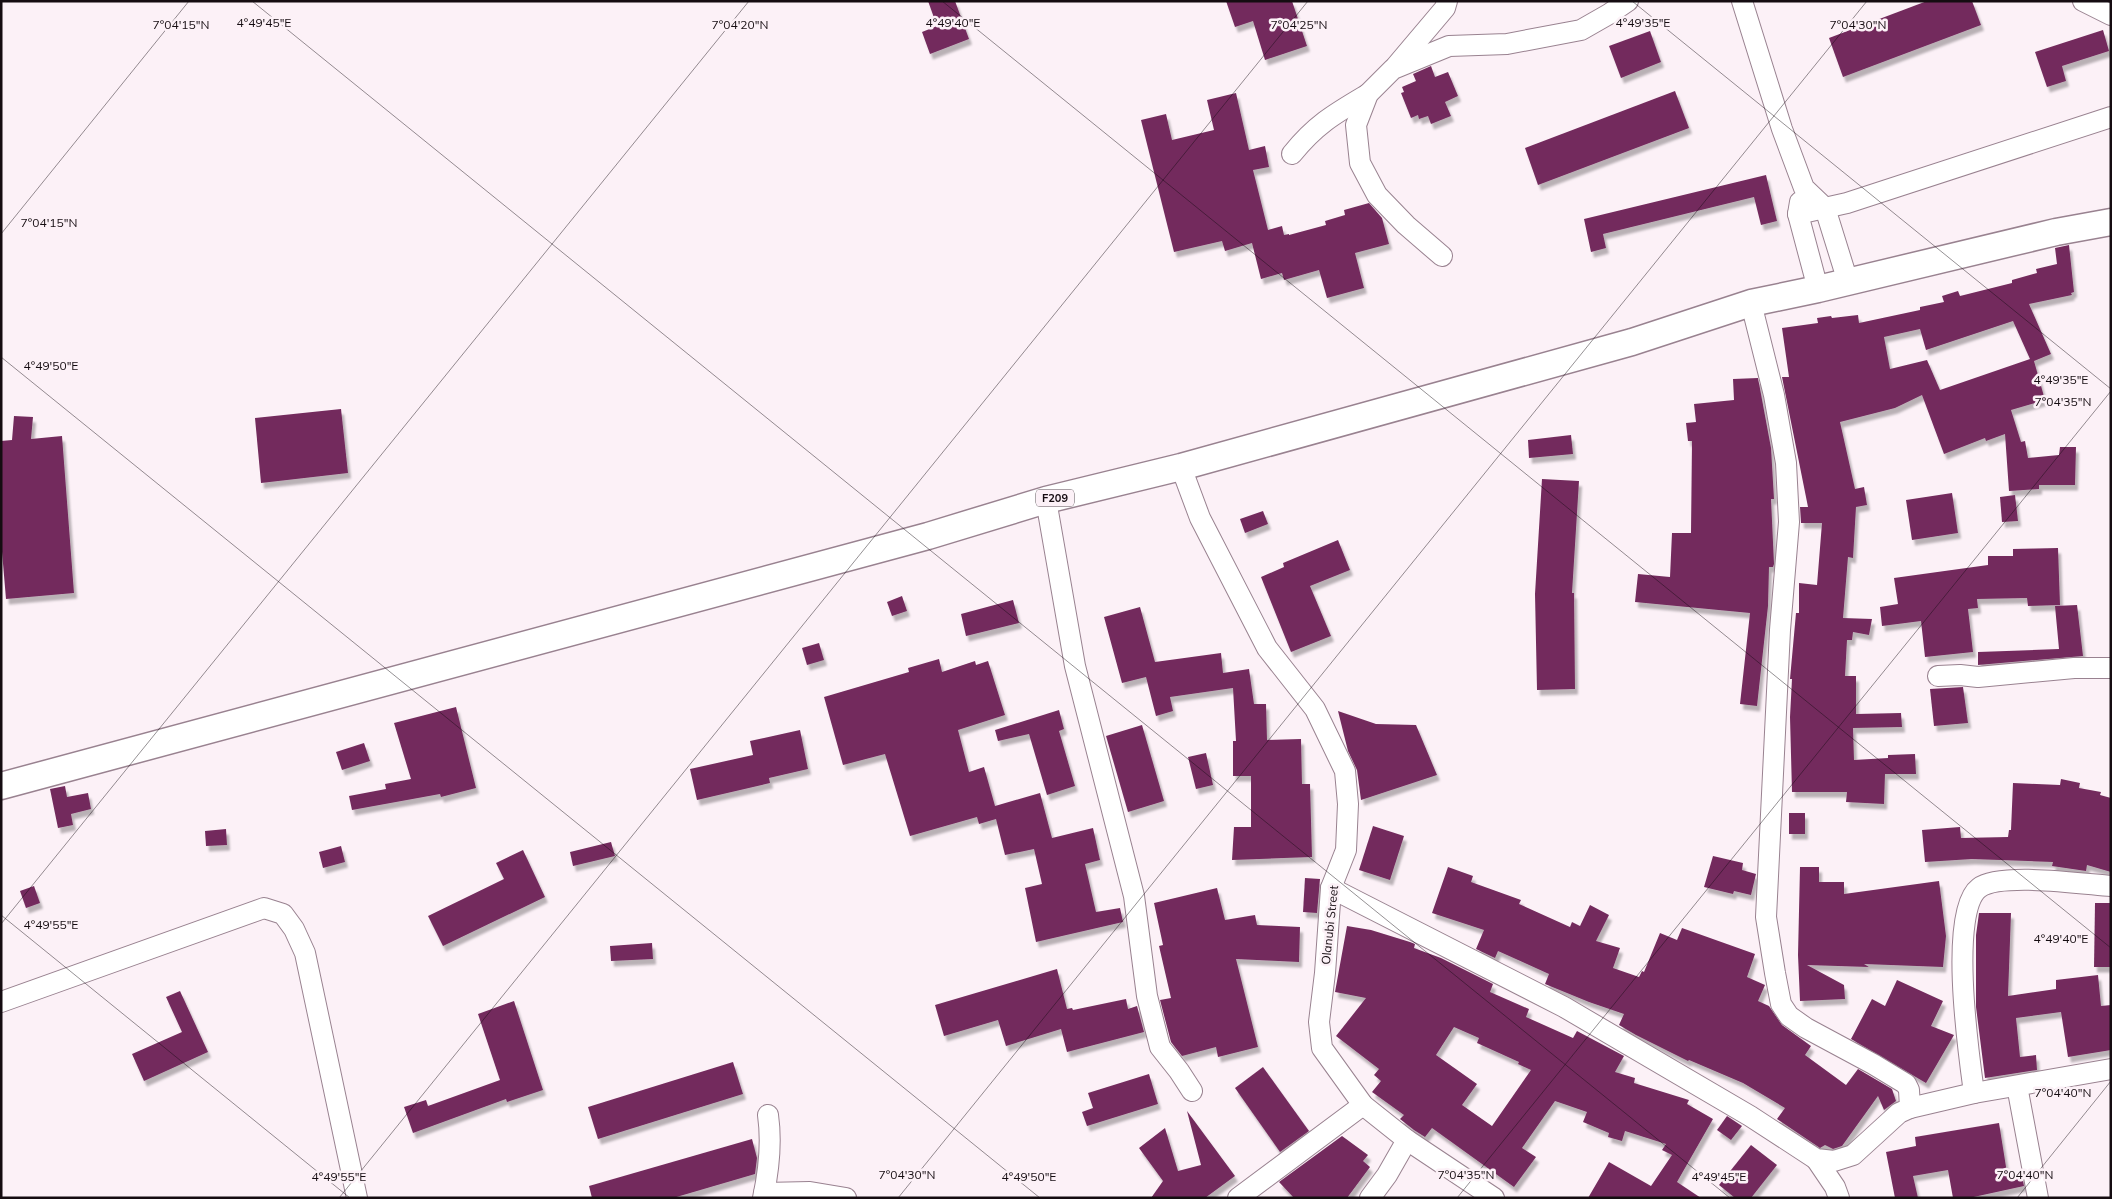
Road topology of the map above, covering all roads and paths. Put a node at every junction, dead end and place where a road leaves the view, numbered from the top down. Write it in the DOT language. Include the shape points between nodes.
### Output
graph roads {
  1 [pos="1447,1"];
  2 [pos="1628,1"];
  3 [pos="1742,1"];
  4 [pos="2084,1"];
  5 [pos="2111,15"];
  6 [pos="1393,69"];
  7 [pos="1368,94"];
  8 [pos="2111,117"];
  9 [pos="1292,154"];
  10 [pos="1804,188"];
  11 [pos="1825,208"];
  12 [pos="1798,214"];
  13 [pos="2111,222"];
  14 [pos="1442,256"];
  15 [pos="1848,282"];
  16 [pos="1818,289"];
  17 [pos="1751,303"];
  18 [pos="1181,467"];
  19 [pos="1046,500"];
  20 [pos="2111,668"];
  21 [pos="1938,676"];
  22 [pos="1,786"];
  23 [pos="2111,886"];
  24 [pos="1331,888"];
  25 [pos="1,1002"];
  26 [pos="2111,1069"];
  27 [pos="2017,1086"];
  28 [pos="1192,1091"];
  29 [pos="1974,1093"];
  30 [pos="1363,1105"];
  31 [pos="1910,1108"];
  32 [pos="768,1115"];
  33 [pos="1408,1140"];
  34 [pos="1816,1159"];
  35 [pos="764,1195"];
  36 [pos="357,1198"];
  37 [pos="846,1198"];
  38 [pos="1238,1198"];
  39 [pos="1370,1198"];
  40 [pos="1494,1198"];
  41 [pos="1838,1198"];
  42 [pos="2038,1198"];
  1 -- 6 [label="street"];
  2 -- 6 [label="street" via="1581,30 1507,44 1449,46"];
  3 -- 10 [label="street"];
  4 -- 5 [label="street"];
  6 -- 7 [label="street"];
  7 -- 9 [label="street" via="1331,115 1308,134"];
  7 -- 14 [label="street" via="1356,125 1360,164 1377,195"];
  8 -- 11 [label="street"];
  10 -- 11 [label="street"];
  10 -- 12 [label="street"];
  11 -- 12 [label="street"];
  11 -- 15 [label="street"];
  12 -- 16 [label="street"];
  13 -- 15 [label="main road, F209"];
  15 -- 16 [label="main road, F209"];
  16 -- 17 [label="main road, F209"];
  17 -- 18 [label="main road, F209" via="1632,342"];
  17 -- 31 [label="street" via="1774,395 1786,463 1789,522 1780,630 1766,917 1781,1004 1789,1016 1806,1028 1906,1084"];
  18 -- 19 [label="main road, F209"];
  18 -- 24 [label="street, Olanubi Street" via="1200,518 1268,648 1316,709 1344,771 1348,804 1346,850"];
  19 -- 22 [label="main road, F209" via="909,541"];
  19 -- 28 [label="street" via="1075,666 1134,896 1148,996 1160,1047"];
  20 -- 21 [label="street" via="1978,677"];
  23 -- 29 [label="street" via="1997,880 1979,888 1969,903 1963,940 1964,1016"];
  24 -- 30 [label="street, Olanubi Street" via="1319,1022 1322,1048"];
  24 -- 34 [label="street" via="1564,1007 1750,1116"];
  25 -- 36 [label="street" via="264,908 283,914 294,929 304,953"];
  26 -- 27 [label="street"];
  27 -- 29 [label="street"];
  27 -- 42 [label="street"];
  29 -- 31 [label="street"];
  30 -- 33 [label="street, Olanubi Street"];
  30 -- 38 [label="street"];
  31 -- 34 [label="street" via="1853,1155 1834,1162"];
  32 -- 35 [label="street" via="769,1169"];
  33 -- 39 [label="street"];
  33 -- 40 [label="street, Olanubi Street"];
  34 -- 41 [label="street"];
  35 -- 37 [label="street" via="810,1192"];
}
